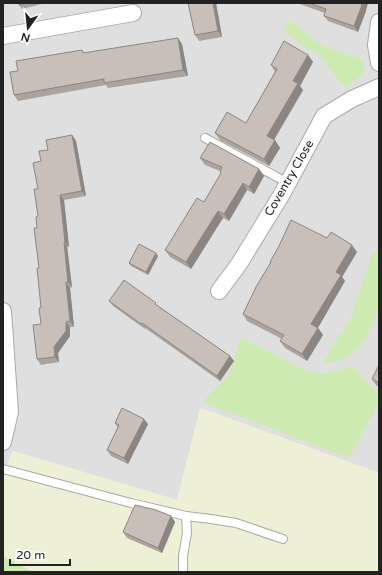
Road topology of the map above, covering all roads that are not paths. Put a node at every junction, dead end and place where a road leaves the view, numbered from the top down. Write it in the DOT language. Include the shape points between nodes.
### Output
graph roads {
  1 [pos="133,13"];
  2 [pos="379,22"];
  3 [pos="3,36"];
  4 [pos="379,63"];
  5 [pos="379,87"];
  6 [pos="205,138"];
  7 [pos="288,183"];
  8 [pos="219,291"];
  9 [pos="3,311"];
  10 [pos="6,410"];
  11 [pos="3,442"];
  12 [pos="3,469"];
  13 [pos="186,516"];
  14 [pos="283,539"];
  15 [pos="183,572"];
  1 -- 3 [label="street"];
  2 -- 4 [label="street" via="376,45"];
  5 -- 7 [label="street, Coventry Close" via="324,116"];
  6 -- 7 [label="lane"];
  7 -- 8 [label="street, Coventry Close" via="239,264"];
  9 -- 10 [label="street"];
  10 -- 11 [label="street"];
  12 -- 13 [label="lane"];
  13 -- 14 [label="lane" via="236,523"];
  13 -- 15 [label="lane"];
}
